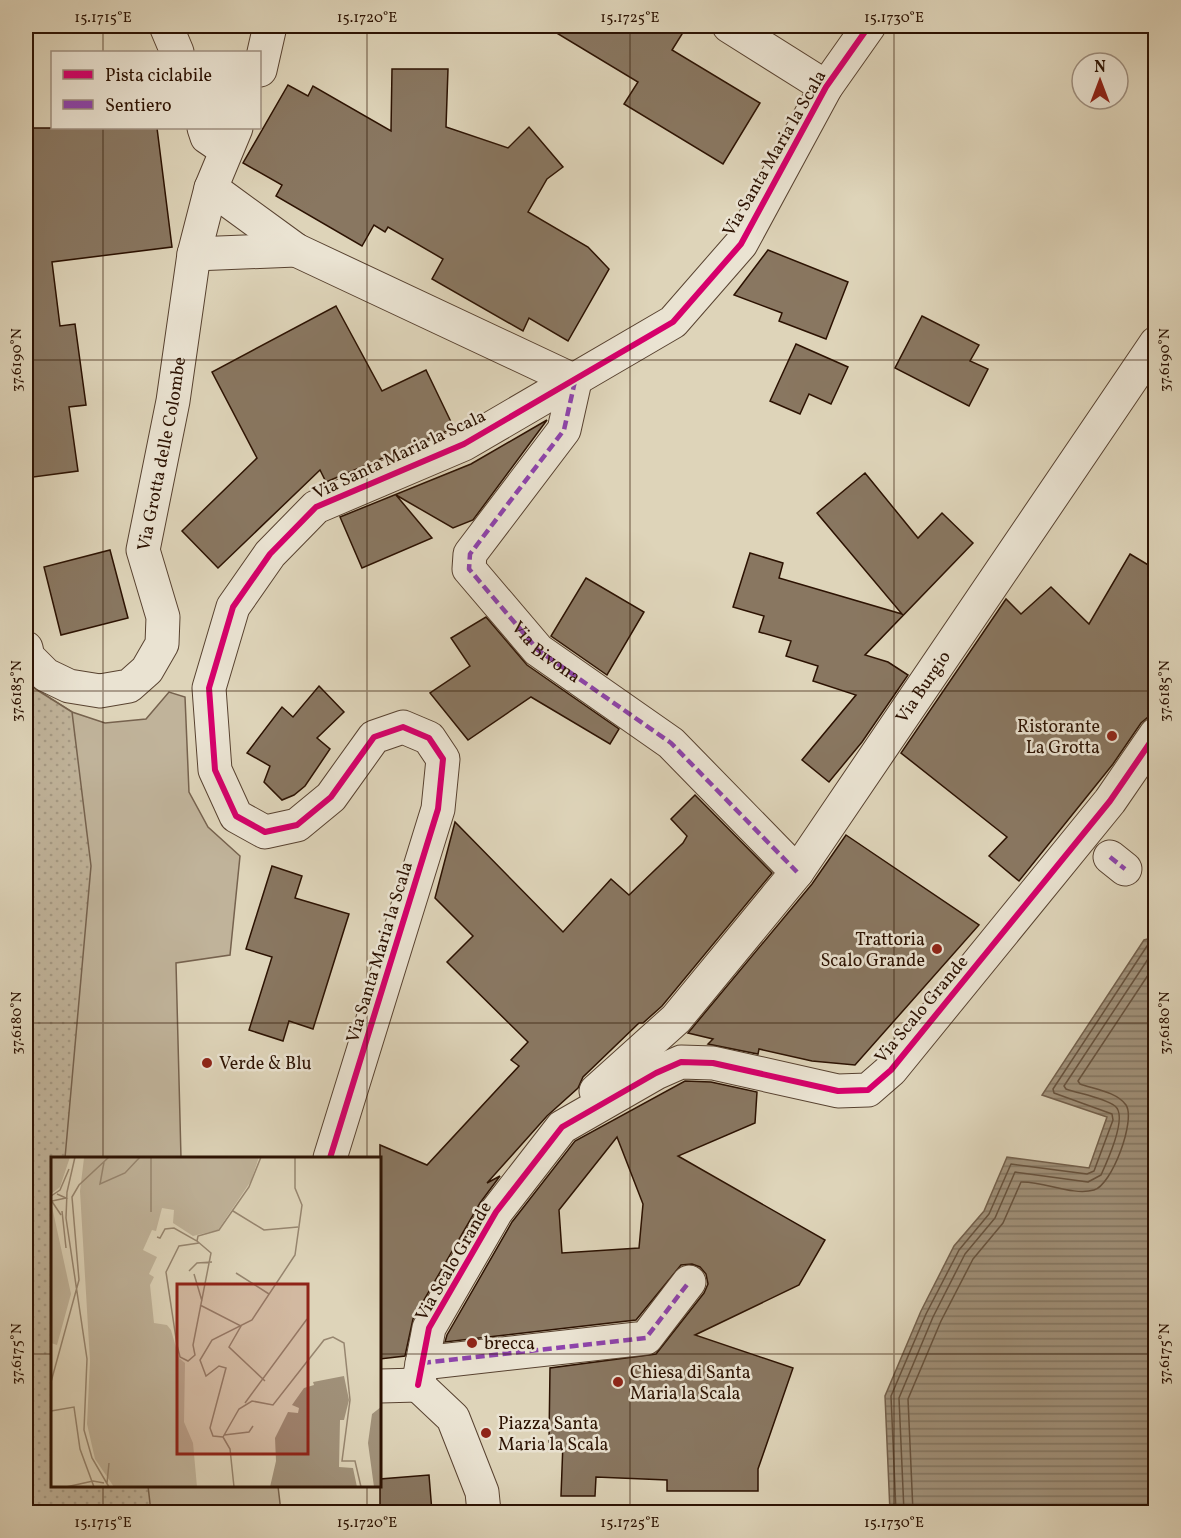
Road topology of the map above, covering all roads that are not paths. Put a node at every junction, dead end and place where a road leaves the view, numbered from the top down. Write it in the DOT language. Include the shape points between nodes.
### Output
graph roads {
  1 [pos="166,26"];
  2 [pos="270,26"];
  3 [pos="729,26"];
  4 [pos="869,26"];
  5 [pos="177,51"];
  6 [pos="261,66"];
  7 [pos="826,87"];
  8 [pos="222,135"];
  9 [pos="211,188"];
  10 [pos="296,250"];
  11 [pos="194,254"];
  12 [pos="1155,343"];
  13 [pos="575,381"];
  14 [pos="26,648"];
  15 [pos="1155,734"];
  16 [pos="797,872"];
  17 [pos="562,1127"];
  18 [pos="330,1157"];
  19 [pos="689,1282"];
  20 [pos="420,1374"];
  21 [pos="381,1386"];
  22 [pos="484,1512"];
  1 -- 5 [label="street"];
  2 -- 6 [label="street"];
  3 -- 7 [label="street"];
  4 -- 7 [label="street, Via Santa Maria la Scala"];
  7 -- 13 [label="street, Via Santa Maria la Scala" via="741,244 673,322"];
  8 -- 9 [label="street, Via Grotta delle Colombe"];
  9 -- 10 [label="street"];
  9 -- 11 [label="street, Via Grotta delle Colombe"];
  10 -- 11 [label="street"];
  10 -- 13 [label="street"];
  11 -- 14 [label="street, Via Grotta delle Colombe" via="173,401 143,550 163,617 162,644 147,670 129,686 100,692 69,686 46,675 28,657"];
  12 -- 16 [label="street, Via Burgio"];
  13 -- 16 [label="street, Via Bivona" via="564,430 470,554 469,569 538,650 671,742"];
  13 -- 18 [label="street, Via Santa Maria la Scala" via="464,444 316,507 270,554 233,607 209,687 215,770 236,816 265,832 297,825 331,797 374,736 404,727 429,738 444,759 438,809"];
  15 -- 17 [label="street, Via Scalo Grande" via="1110,801 891,1071 868,1090 838,1091 713,1062 681,1062"];
  16 -- 17 [label="street, Via Burgio" via="676,1019"];
  17 -- 20 [label="street, Via Scalo Grande" via="496,1212 429,1328"];
  19 -- 20 [label="street" via="646,1338"];
  20 -- 21 [label="street"];
  20 -- 22 [label="street" via="453,1418 482,1492"];
}
